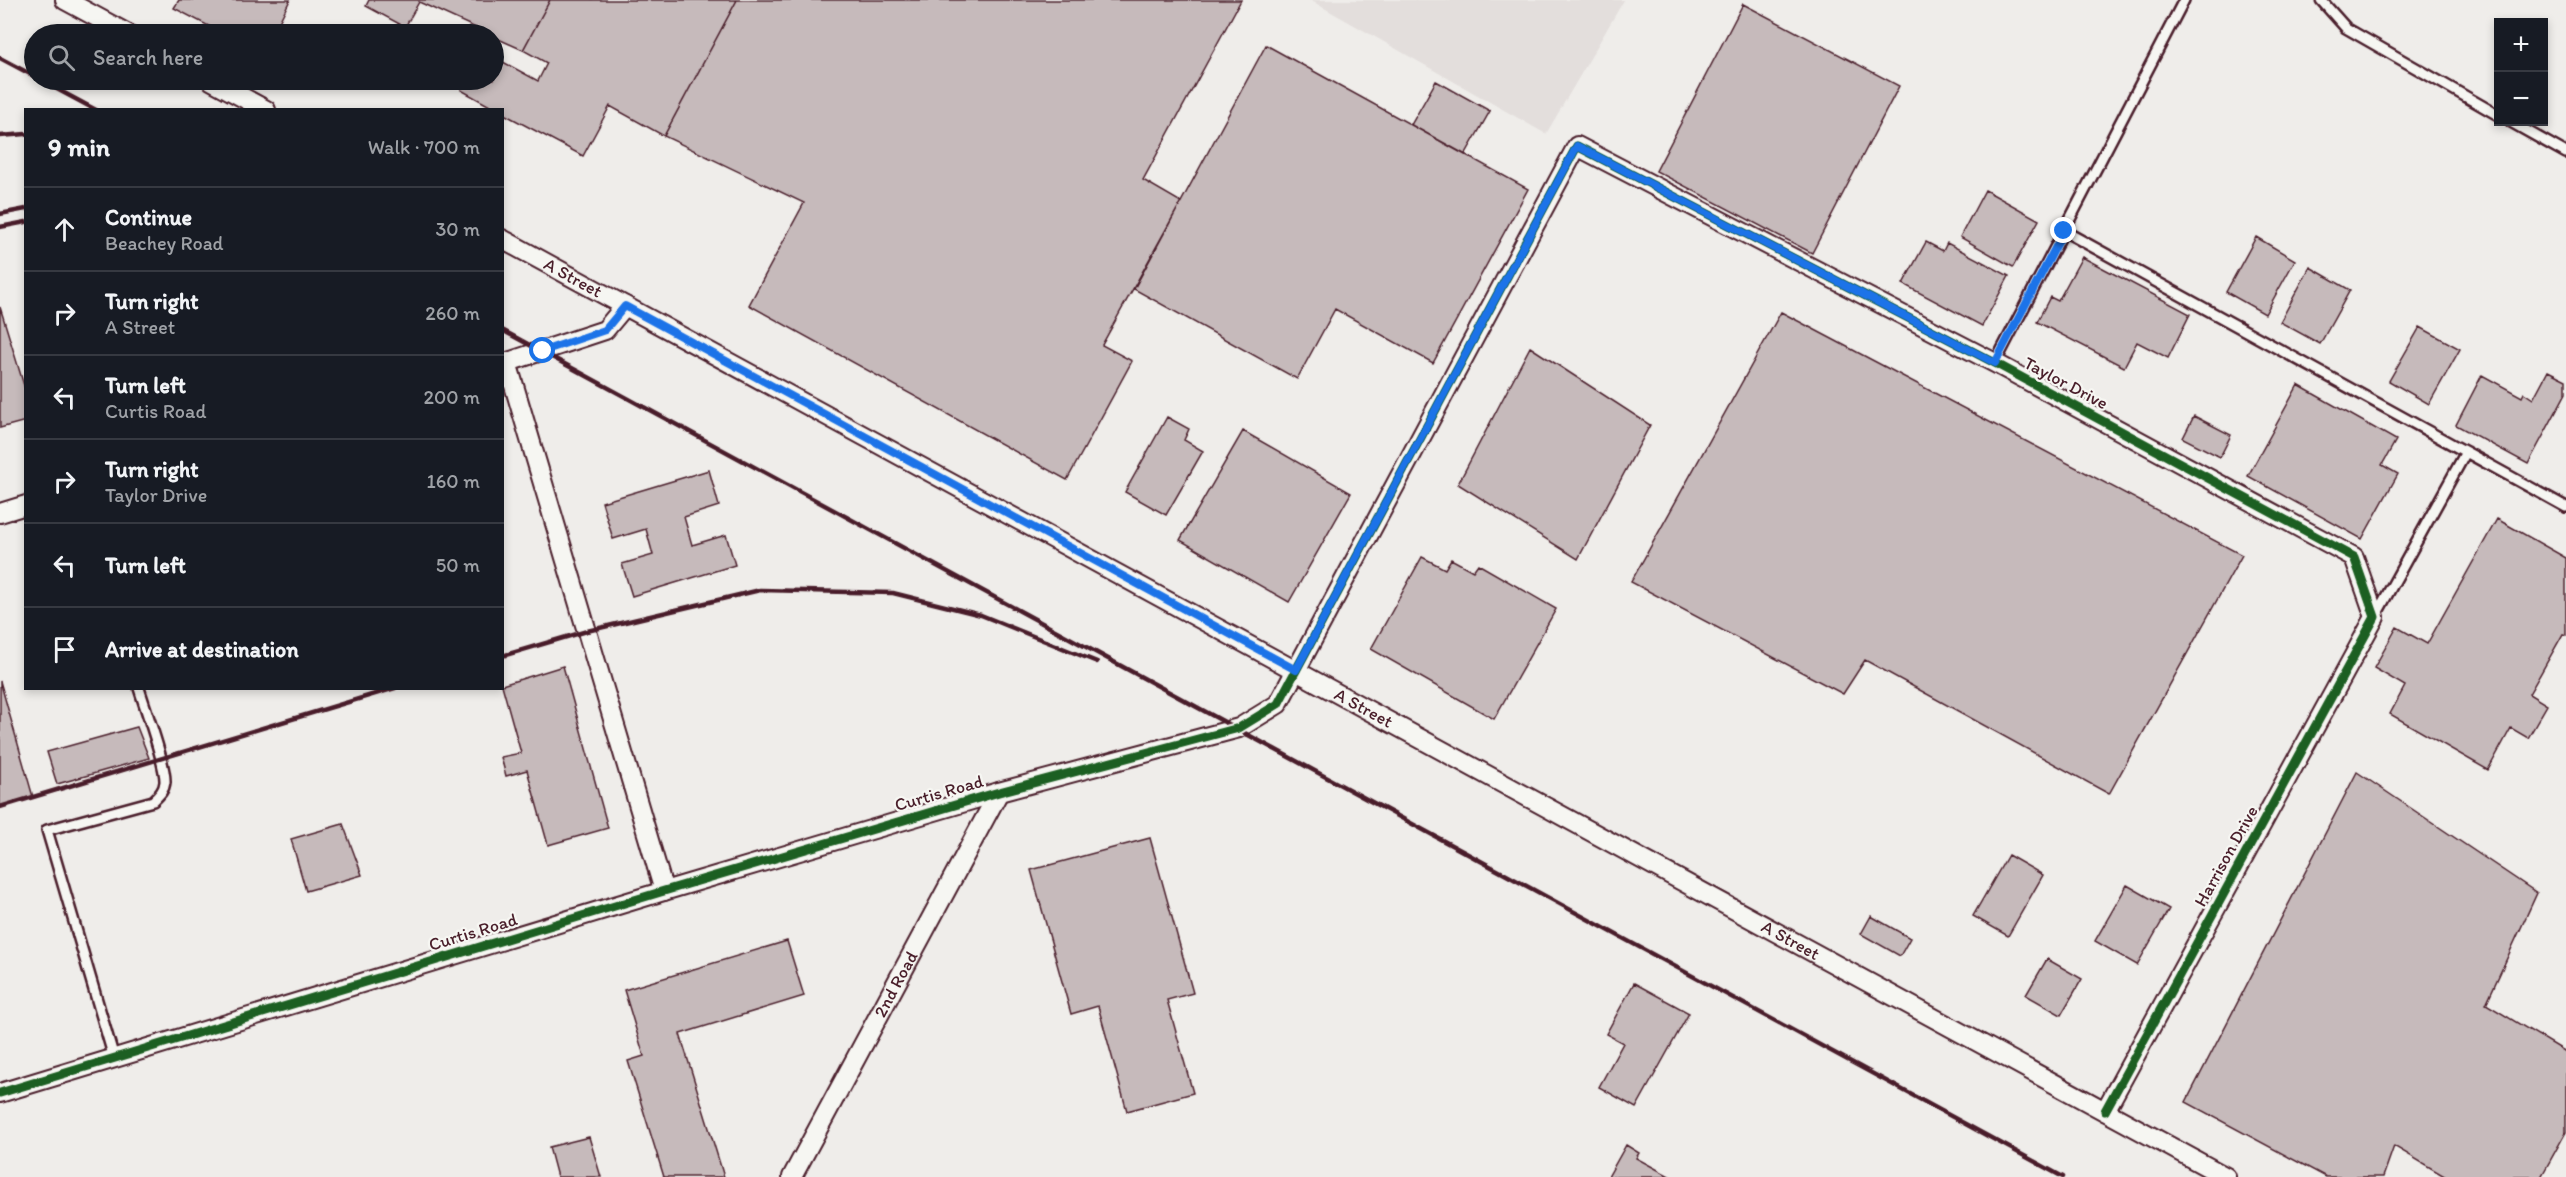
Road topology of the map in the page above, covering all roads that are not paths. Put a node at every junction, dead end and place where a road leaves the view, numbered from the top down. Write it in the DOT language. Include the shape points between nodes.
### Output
graph roads {
  1 [pos="65,0"];
  2 [pos="2184,0"];
  3 [pos="2321,0"];
  4 [pos="109,24"];
  5 [pos="229,90"];
  6 [pos="262,108"];
  7 [pos="2494,112"];
  8 [pos="2518,126"];
  9 [pos="1577,146"];
  10 [pos="2566,153"];
  11 [pos="2064,231"];
  12 [pos="504,239"];
  13 [pos="625,306"];
  14 [pos="505,363"];
  15 [pos="1995,363"];
  16 [pos="2466,452"];
  17 [pos="24,506"];
  18 [pos="2566,507"];
  19 [pos="0,513"];
  20 [pos="2374,617"];
  21 [pos="1296,670"];
  22 [pos="140,690"];
  23 [pos="999,792"];
  24 [pos="664,891"];
  25 [pos="114,1058"];
  26 [pos="0,1093"];
  27 [pos="2105,1112"];
  28 [pos="792,1177"];
  29 [pos="2226,1177"];
  1 -- 4 [label="street"];
  2 -- 11 [label="lane"];
  3 -- 7 [label="lane" via="2346,28"];
  5 -- 6 [label="street"];
  8 -- 10 [label="lane"];
  9 -- 15 [label="street, Taylor Drive"];
  9 -- 21 [label="street, Curtis Road"];
  11 -- 15 [label="lane"];
  11 -- 16 [label="lane"];
  12 -- 13 [label="street, A Street"];
  13 -- 14 [label="street" via="605,330"];
  13 -- 21 [label="street, A Street"];
  14 -- 24 [label="street"];
  15 -- 20 [label="street, Taylor Drive" via="2354,557"];
  16 -- 18 [label="lane"];
  16 -- 20 [label="lane"];
  17 -- 19 [label="street"];
  20 -- 27 [label="street, Harrison Drive"];
  21 -- 23 [label="street, Curtis Road" via="1278,704 1239,728"];
  21 -- 27 [label="street, A Street"];
  22 -- 25 [label="lane" via="163,770 162,791 153,801 47,830"];
  23 -- 24 [label="street, Curtis Road"];
  23 -- 28 [label="street, 2nd Road"];
  24 -- 25 [label="street, Curtis Road"];
  25 -- 26 [label="street, Curtis Road"];
  27 -- 29 [label="street, A Street"];
}
